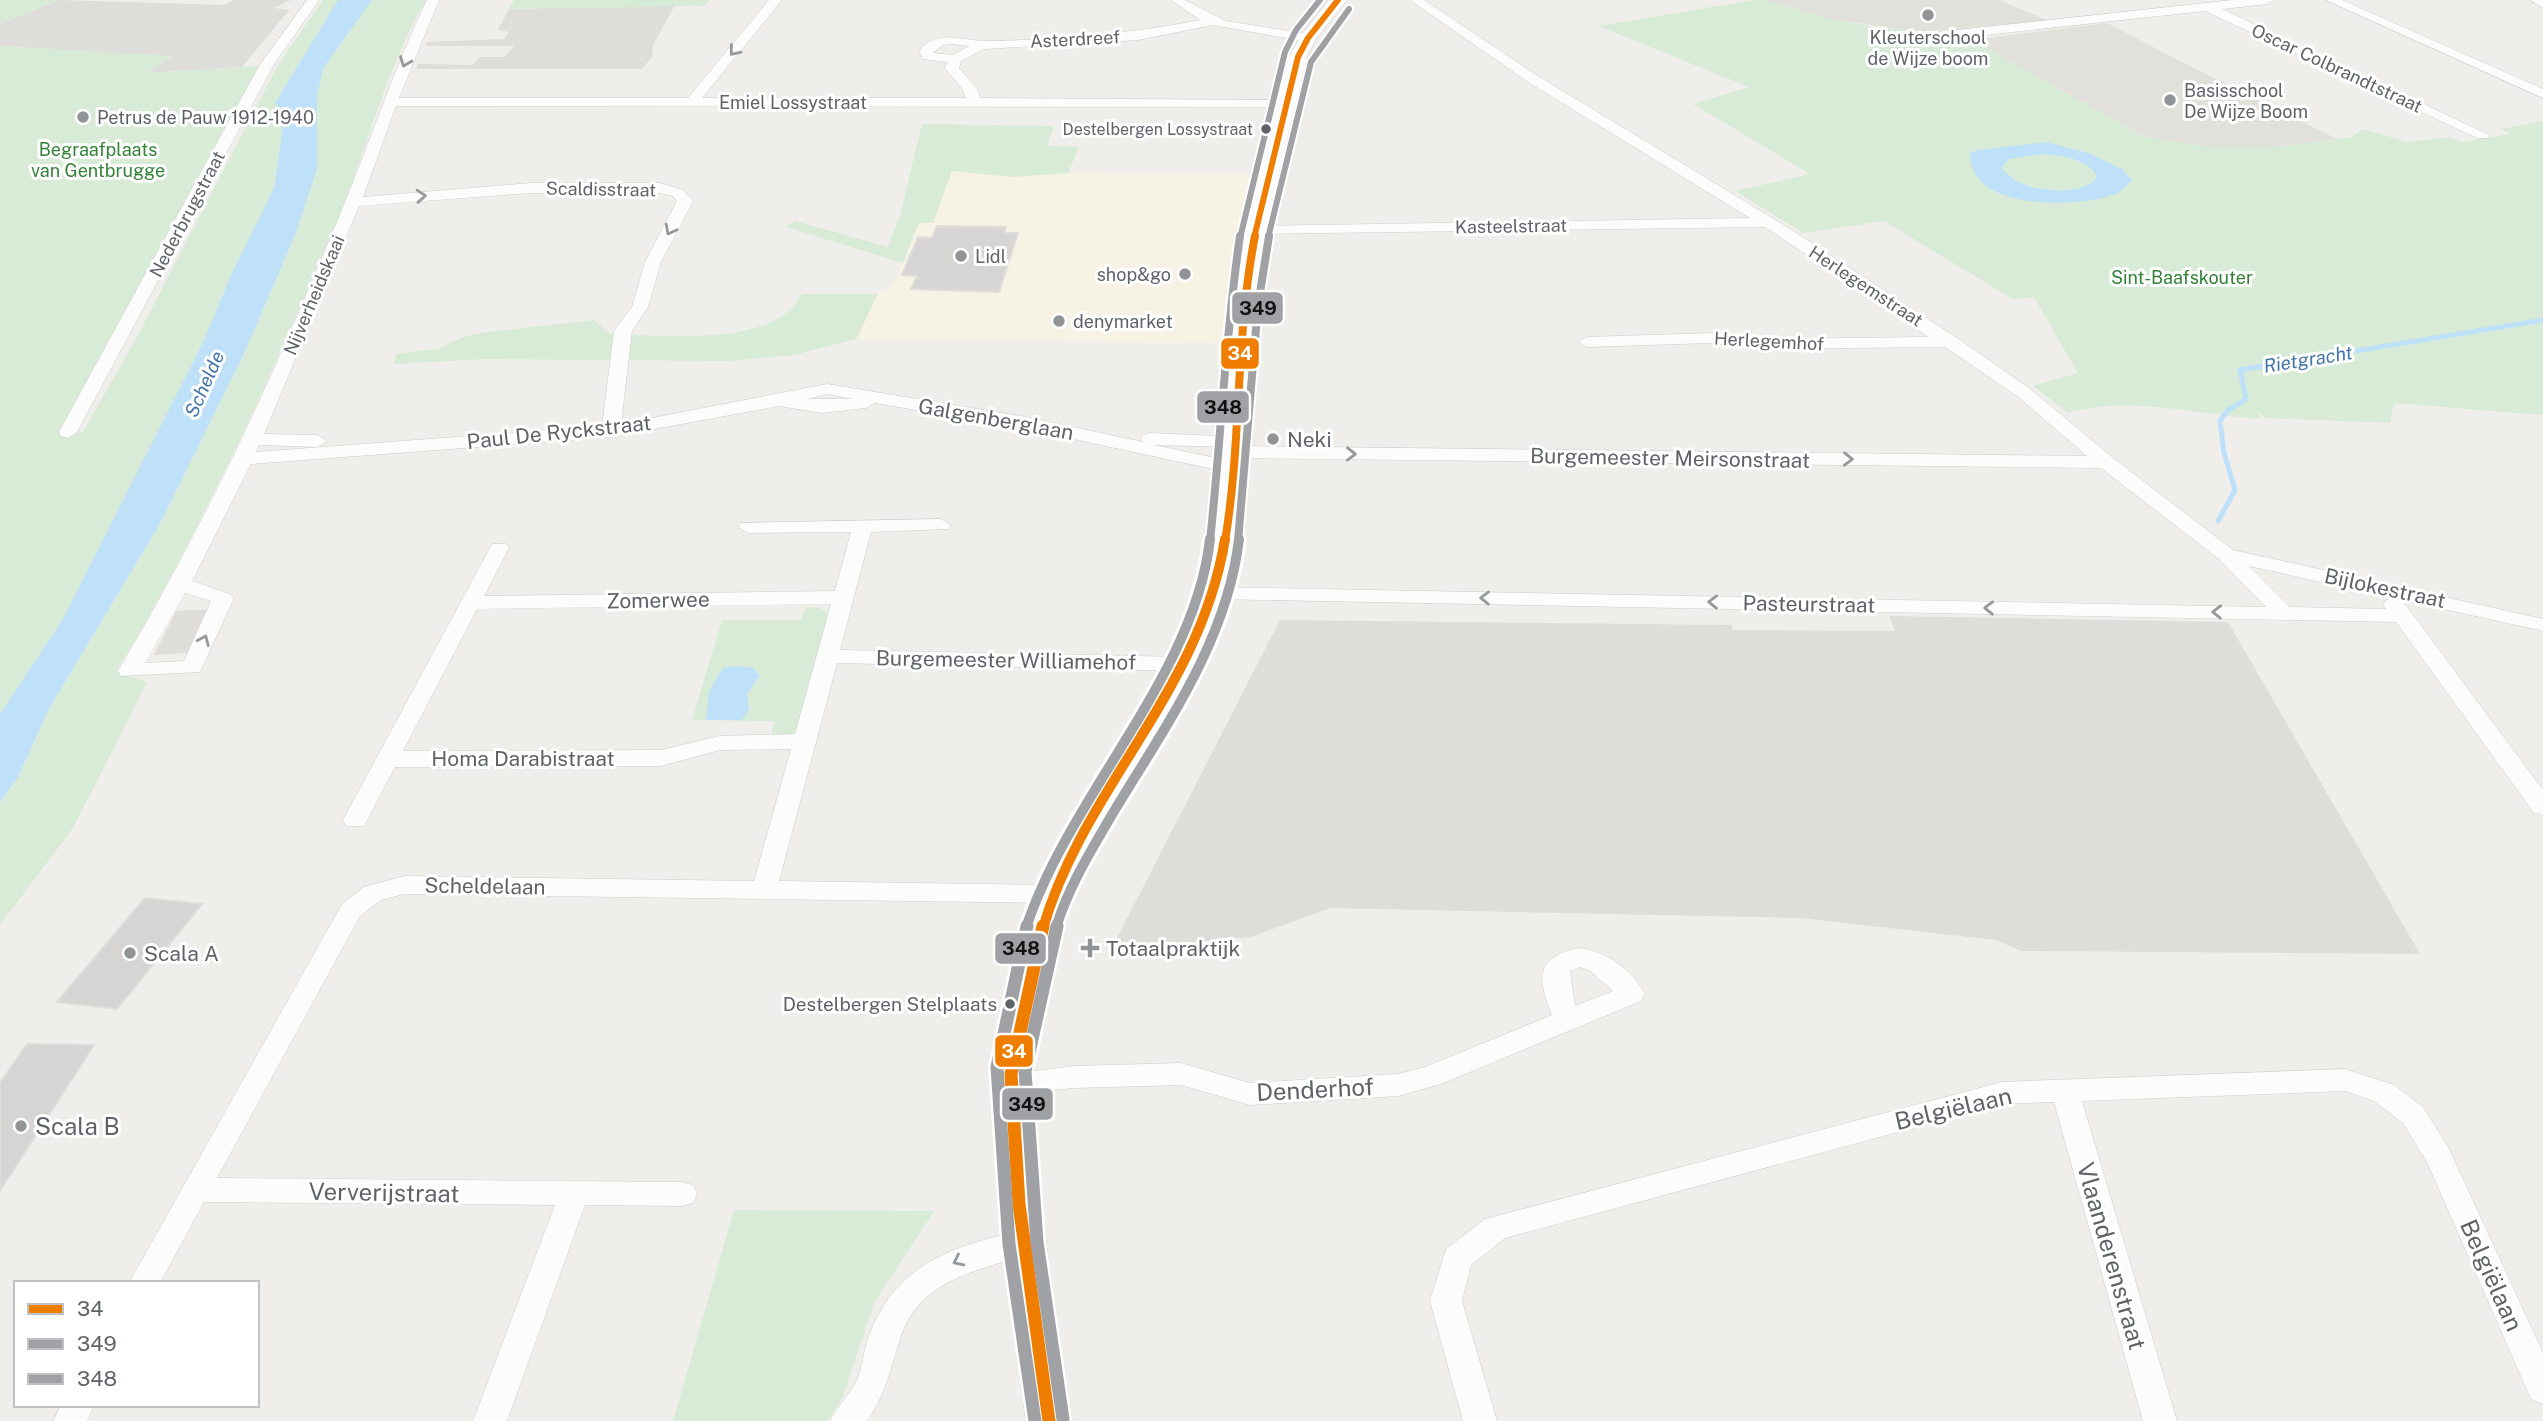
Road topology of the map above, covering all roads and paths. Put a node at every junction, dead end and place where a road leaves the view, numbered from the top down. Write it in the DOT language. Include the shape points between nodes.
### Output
graph roads {
  1 [pos="313,0"];
  2 [pos="433,0"];
  3 [pos="776,0"];
  4 [pos="1177,0"];
  5 [pos="1338,0"];
  6 [pos="1416,0"];
  7 [pos="2193,0"];
  8 [pos="2267,0"];
  9 [pos="2332,0"];
  10 [pos="2536,0"];
  11 [pos="2543,4"];
  12 [pos="2207,7"];
  13 [pos="1207,19"];
  14 [pos="1930,37"];
  15 [pos="1308,38"];
  16 [pos="981,45"];
  17 [pos="955,59"];
  18 [pos="963,83"];
  19 [pos="2543,94"];
  20 [pos="390,102"];
  21 [pos="692,102"];
  22 [pos="974,102"];
  23 [pos="948,103"];
  24 [pos="1286,103"];
  25 [pos="2489,134"];
  26 [pos="2463,138"];
  27 [pos="353,202"];
  28 [pos="1766,222"];
  29 [pos="1255,231"];
  30 [pos="653,262"];
  31 [pos="1587,342"];
  32 [pos="1951,342"];
  33 [pos="778,401"];
  34 [pos="611,430"];
  35 [pos="68,432"];
  36 [pos="253,439"];
  37 [pos="381,446"];
  38 [pos="1233,454"];
  39 [pos="244,459"];
  40 [pos="2106,461"];
  41 [pos="941,525"];
  42 [pos="748,527"];
  43 [pos="863,527"];
  44 [pos="499,548"];
  45 [pos="2226,555"];
  46 [pos="180,584"];
  47 [pos="2379,586"];
  48 [pos="1214,593"];
  49 [pos="846,597"];
  50 [pos="470,603"];
  51 [pos="2285,614"];
  52 [pos="2404,616"];
  53 [pos="2543,625"];
  54 [pos="828,656"];
  55 [pos="1185,664"];
  56 [pos="805,741"];
  57 [pos="386,760"];
  58 [pos="2543,807"];
  59 [pos="355,820"];
  60 [pos="764,889"];
  61 [pos="1054,894"];
  62 [pos="1568,1021"];
  63 [pos="1012,1083"];
  64 [pos="2065,1090"];
  65 [pos="194,1190"];
  66 [pos="574,1194"];
  67 [pos="682,1194"];
  68 [pos="1023,1243"];
  69 [pos="145,1281"];
  70 [pos="2543,1389"];
  71 [pos="490,1421"];
  72 [pos="847,1421"];
  73 [pos="1049,1421"];
  74 [pos="1480,1421"];
  75 [pos="2160,1421"];
  1 -- 35 [label="street, Nederbrugstraat" via="266,66"];
  2 -- 20 [label="street, Nijverheidskaai, one-way"];
  3 -- 21 [label="street, one-way"];
  4 -- 13 [label="street"];
  5 -- 15 [label="main road"];
  6 -- 28 [label="street, Herlegemstraat" via="1538,82"];
  7 -- 12 [label="street, Oscar Colbrandtstraat"];
  8 -- 12 [label="street"];
  9 -- 19 [label="street"];
  10 -- 11 [label="street"];
  12 -- 14 [label="street"];
  12 -- 25 [label="street, Oscar Colbrandtstraat"];
  13 -- 15 [label="street"];
  13 -- 16 [label="street, Asterdreef" via="1138,36"];
  15 -- 24 [label="main road"];
  16 -- 17 [label="street, Asterdreef"];
  16 -- 17 [label="street, Asterdreef" via="946,39 926,51 928,57"];
  17 -- 18 [label="street" via="952,68"];
  18 -- 22 [label="street"];
  18 -- 23 [label="street"];
  20 -- 21 [label="street, Emiel Lossystraat"];
  20 -- 27 [label="street, Nijverheidskaai"];
  21 -- 23 [label="street, Emiel Lossystraat"];
  22 -- 23 [label="street, Emiel Lossystraat"];
  22 -- 24 [label="street, Emiel Lossystraat"];
  24 -- 29 [label="main road"];
  25 -- 26 [label="street, Oscar Colbrandtstraat"];
  27 -- 30 [label="street, Scaldisstraat, one-way" via="531,188 660,188 678,193 685,201"];
  27 -- 36 [label="street, Nijverheidskaai"];
  28 -- 29 [label="street, Kasteelstraat"];
  28 -- 32 [label="street, Herlegemstraat"];
  29 -- 38 [label="main road" via="1241,333"];
  30 -- 34 [label="street, Scaldisstraat" via="645,295 623,331"];
  31 -- 32 [label="street, Herlegemhof" via="1711,338 1762,344"];
  32 -- 40 [label="street, Herlegemstraat" via="2034,400"];
  33 -- 34 [label="street, Paul De Ryckstraat"];
  33 -- 38 [label="street, Galgenberglaan" via="822,407 901,402 1091,437"];
  34 -- 37 [label="street, Paul De Ryckstraat"];
  36 -- 37 [label="street, Paul De Ryckstraat"];
  36 -- 39 [label="street, Nijverheidskaai"];
  37 -- 39 [label="street, Paul De Ryckstraat"];
  38 -- 40 [label="street, Burgemeester Meirsonstraat, one-way"];
  38 -- 48 [label="main road"];
  39 -- 46 [label="street, Nijverheidskaai"];
  40 -- 45 [label="street, Herlegemstraat"];
  41 -- 43 [label="street"];
  42 -- 43 [label="street"];
  43 -- 49 [label="street"];
  44 -- 50 [label="street"];
  45 -- 47 [label="street, Bijlokestraat"];
  45 -- 51 [label="street, Herlegemstraat"];
  46 -- 46 [label="street, Nijverheidskaai, one-way" via="135,660 129,671 192,667 223,597"];
  47 -- 52 [label="street"];
  47 -- 53 [label="street, Bijlokestraat"];
  51 -- 48 [label="street, Pasteurstraat, one-way"];
  48 -- 55 [label="main road"];
  49 -- 50 [label="street, Zomerwee"];
  49 -- 54 [label="street"];
  50 -- 57 [label="street"];
  51 -- 52 [label="street, Pasteurstraat"];
  52 -- 58 [label="street"];
  54 -- 55 [label="street, Burgemeester Williamehof"];
  54 -- 56 [label="street"];
  55 -- 61 [label="main road" via="1110,788"];
  56 -- 57 [label="street, Homa Darabistraat" via="720,743 660,758"];
  56 -- 60 [label="street"];
  57 -- 59 [label="street"];
  60 -- 61 [label="street, Scheldelaan"];
  60 -- 65 [label="street, Scheldelaan" via="404,885 373,893 351,910"];
  61 -- 63 [label="main road" via="1036,945"];
  62 -- 63 [label="street, Denderhof" via="1398,1085 1250,1094 1181,1074"];
  63 -- 68 [label="main road"];
  64 -- 70 [label="street, Belgiëlaan" via="2345,1080 2384,1093 2413,1115 2439,1157"];
  64 -- 74 [label="street, Belgiëlaan" via="2002,1093 1496,1228 1457,1258 1446,1301"];
  64 -- 75 [label="street, Vlaanderenstraat"];
  65 -- 66 [label="street, Ververijstraat"];
  65 -- 69 [label="street, Scheldelaan"];
  66 -- 67 [label="street, Ververijstraat"];
  66 -- 71 [label="street"];
  68 -- 72 [label="street, one-way" via="971,1255 926,1277 901,1300 871,1386"];
  68 -- 73 [label="main road"];
}
